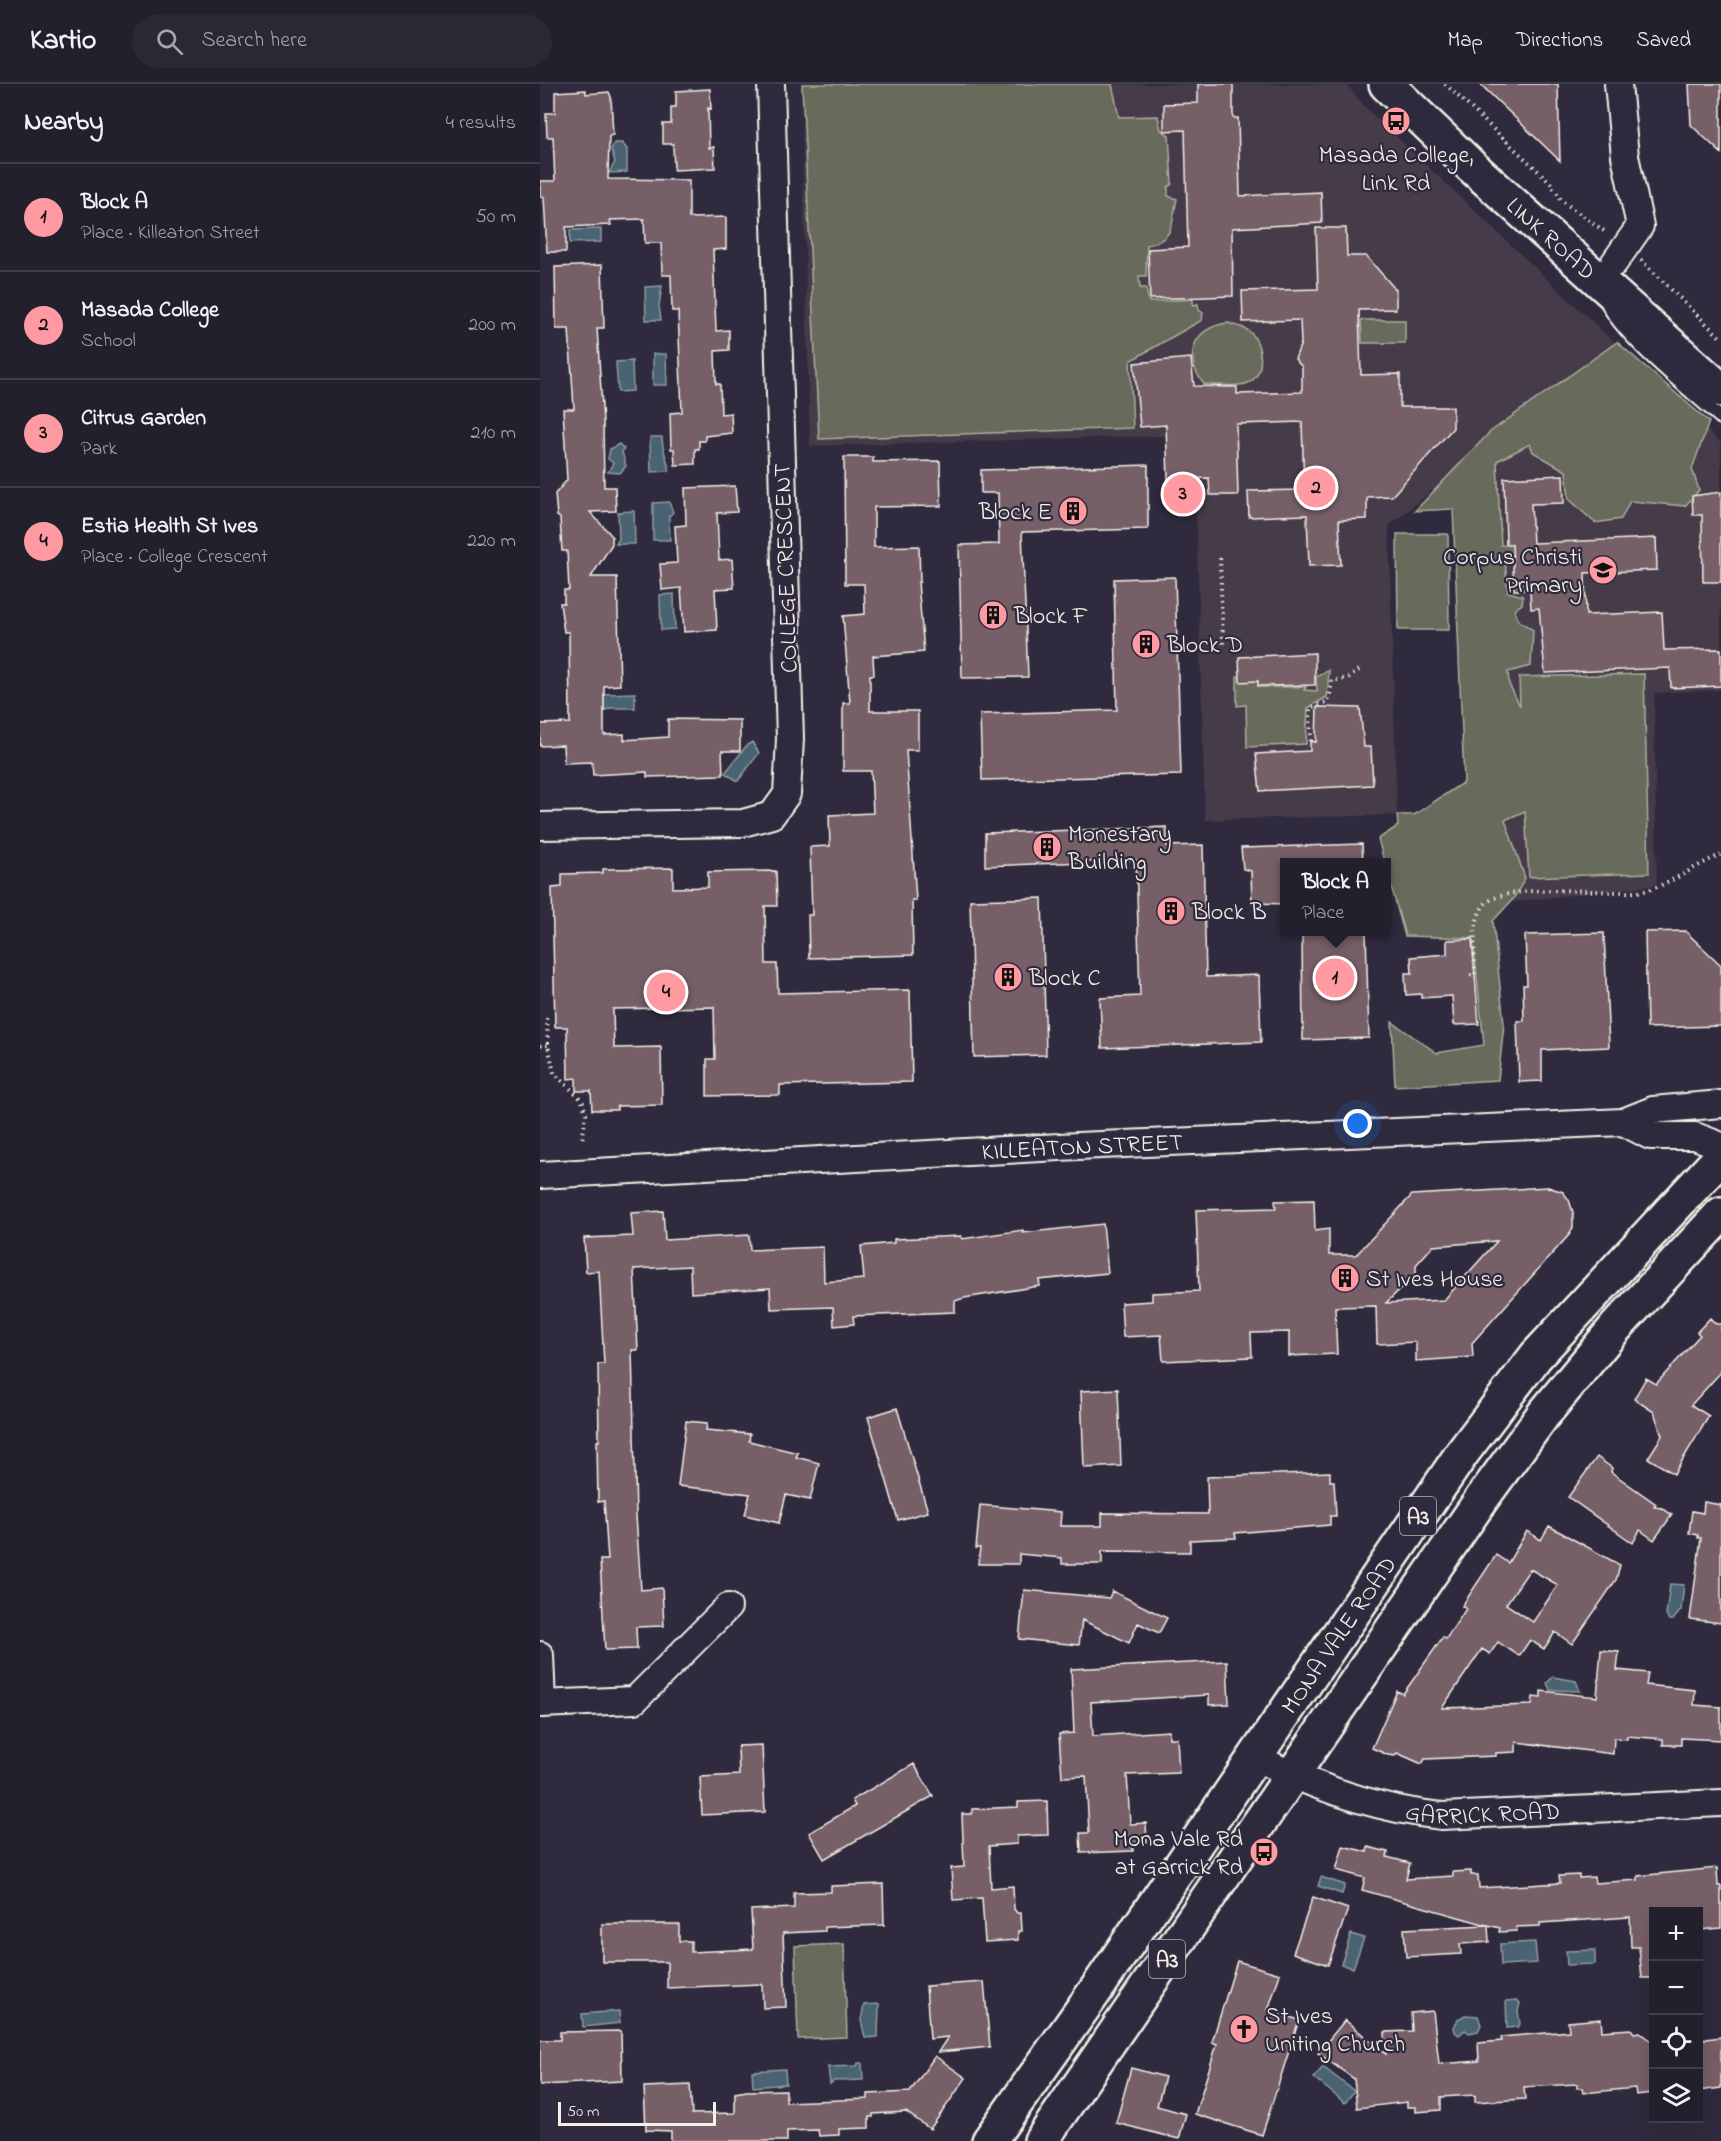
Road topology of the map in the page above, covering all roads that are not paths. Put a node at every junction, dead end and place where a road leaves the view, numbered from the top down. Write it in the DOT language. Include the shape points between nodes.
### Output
graph roads {
  1 [pos="771,84"];
  2 [pos="1386,84"];
  3 [pos="1416,84"];
  4 [pos="1618,84"];
  5 [pos="1616,260"];
  6 [pos="1721,361"];
  7 [pos="1721,390"];
  8 [pos="1721,418"];
  9 [pos="540,826"];
  10 [pos="1721,1104"];
  11 [pos="1623,1122"];
  12 [pos="1721,1146"];
  13 [pos="1721,1157"];
  14 [pos="540,1175"];
  15 [pos="1721,1214"];
  16 [pos="728,1607"];
  17 [pos="540,1655"];
  18 [pos="541,1704"];
  19 [pos="1255,1757"];
  20 [pos="1293,1776"];
  21 [pos="1721,1803"];
  22 [pos="989,2141"];
  23 [pos="1041,2141"];
  1 -- 9 [label="street, COLLEGE CRESCENT" via="790,739 787,794 772,815 743,823"];
  2 -- 5 [label="main road, LINK ROAD" via="1470,165"];
  3 -- 5 [label="main road, LINK ROAD"];
  4 -- 5 [label="street" via="1625,156 1640,226"];
  5 -- 6 [label="main road, LINK ROAD"];
  5 -- 7 [label="main road, LINK ROAD"];
  5 -- 8 [label="lane" via="1612,314"];
  10 -- 11 [label="street, KILLEATON STREET" via="1653,1110"];
  11 -- 12 [label="street, KILLEATON STREET" via="1650,1136 1695,1136"];
  11 -- 14 [label="street, KILLEATON STREET"];
  13 -- 19 [label="main road, MONA VALE ROAD / A3" via="1536,1356 1463,1452"];
  15 -- 20 [label="main road, MONA VALE ROAD / A3" via="1616,1327 1543,1415"];
  16 -- 18 [label="street" via="635,1700"];
  17 -- 18 [label="street"];
  19 -- 20 [label="street, GARRICK ROAD"];
  19 -- 22 [label="main road, MONA VALE ROAD / A3"];
  20 -- 21 [label="street, GARRICK ROAD" via="1362,1802 1442,1816"];
  20 -- 23 [label="main road, MONA VALE ROAD / A3"];
}
